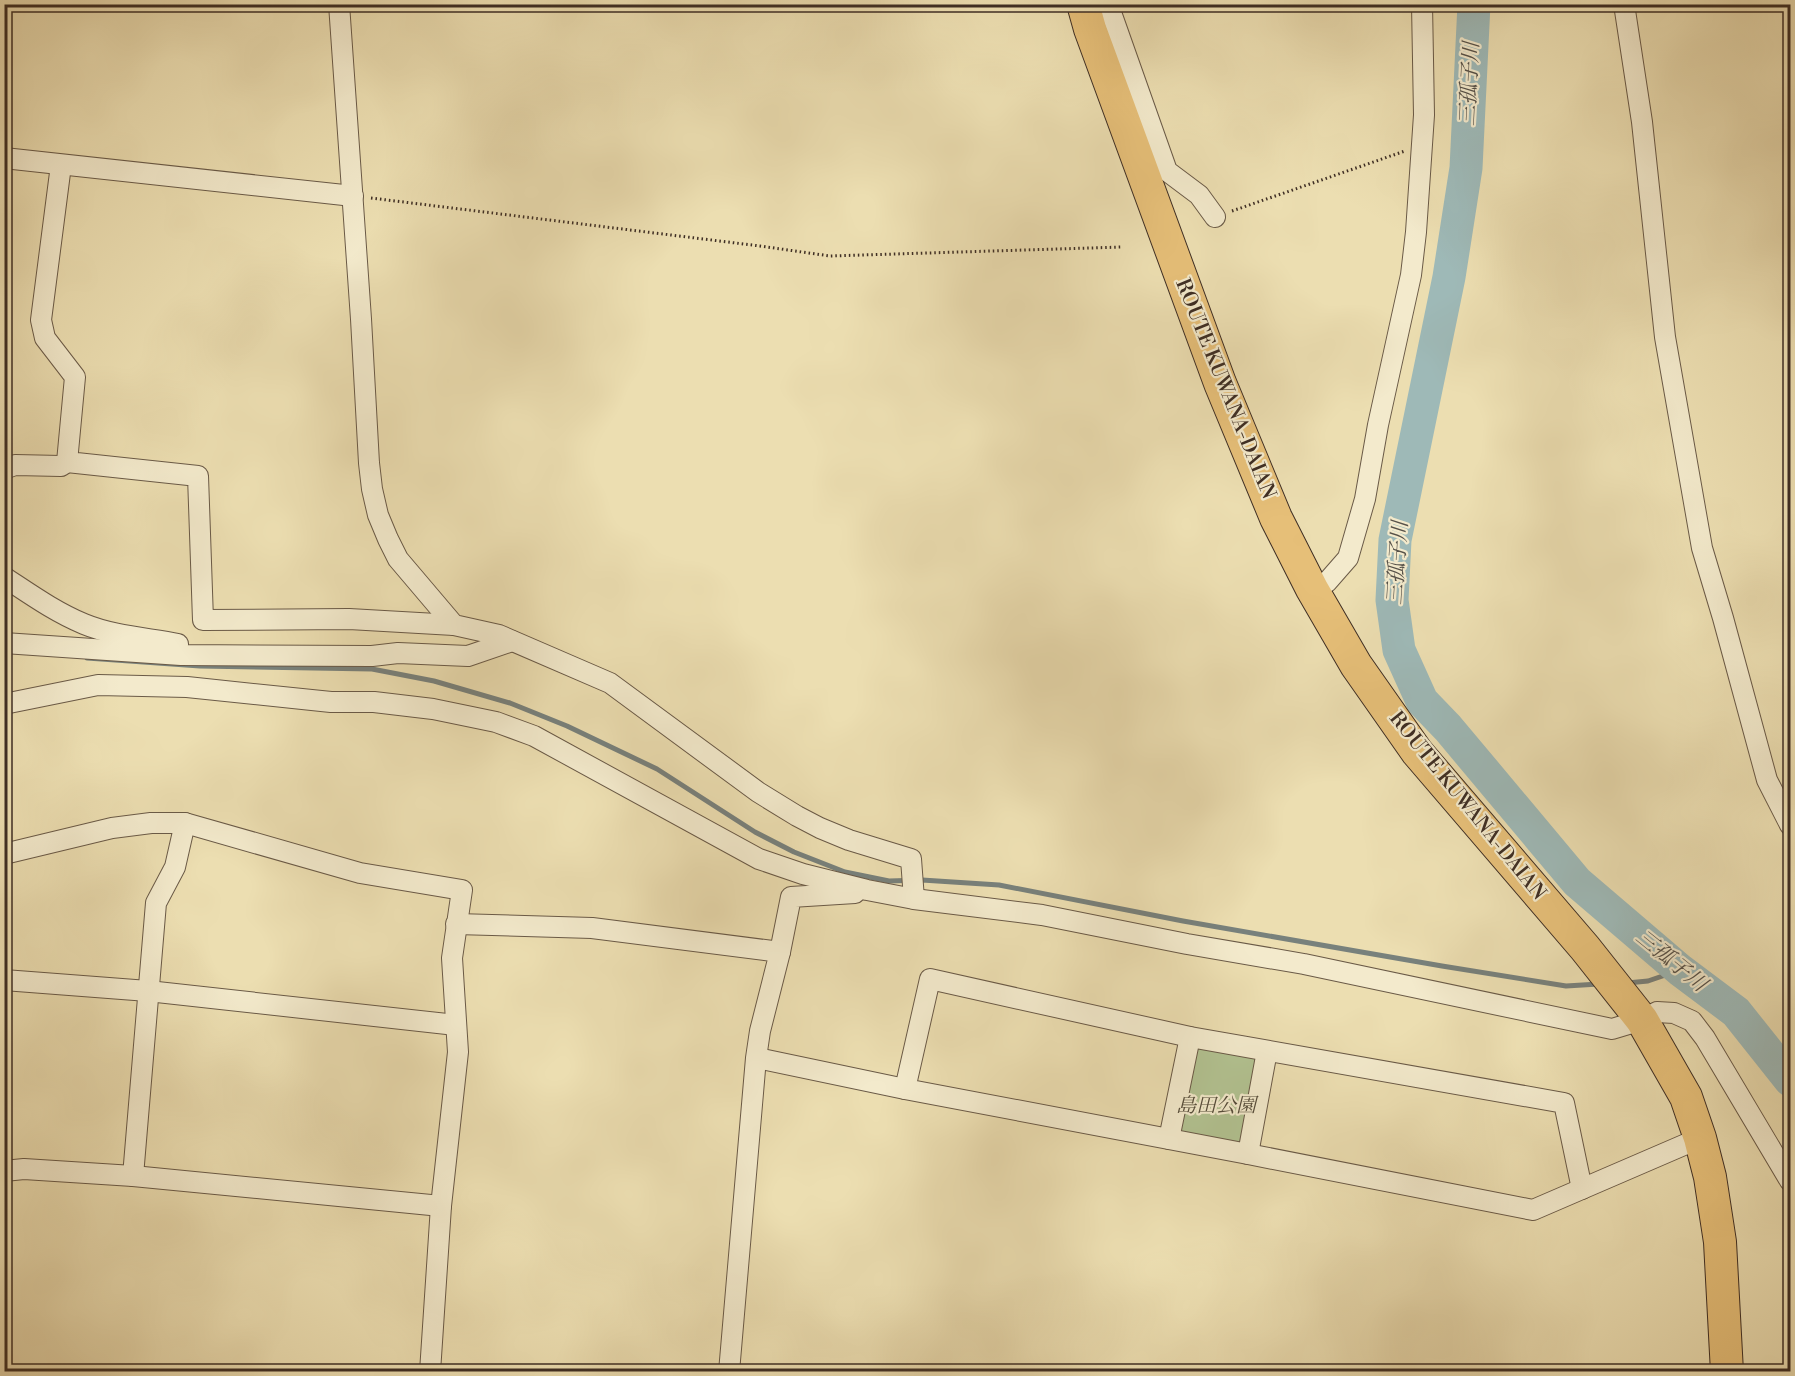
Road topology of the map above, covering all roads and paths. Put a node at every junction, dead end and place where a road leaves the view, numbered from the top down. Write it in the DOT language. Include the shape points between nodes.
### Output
graph roads {
  1 [pos="339,4"];
  2 [pos="1083,4"];
  3 [pos="1108,4"];
  4 [pos="1422,4"];
  5 [pos="1624,4"];
  6 [pos="1421,146"];
  7 [pos="4,158"];
  8 [pos="61,165"];
  9 [pos="353,196"];
  10 [pos="1215,217"];
  11 [pos="1122,247"];
  12 [pos="67,462"];
  13 [pos="4,469"];
  14 [pos="4,576"];
  15 [pos="1312,589"];
  16 [pos="454,625"];
  17 [pos="512,641"];
  18 [pos="4,643"];
  19 [pos="278,657"];
  20 [pos="4,704"];
  21 [pos="185,823"];
  22 [pos="1791,825"];
  23 [pos="4,854"];
  24 [pos="878,892"];
  25 [pos="913,895"];
  26 [pos="456,924"];
  27 [pos="780,952"];
  28 [pos="4,980"];
  29 [pos="148,991"];
  30 [pos="1637,1014"];
  31 [pos="456,1025"];
  32 [pos="1190,1037"];
  33 [pos="1267,1051"];
  34 [pos="762,1059"];
  35 [pos="905,1089"];
  36 [pos="1700,1138"];
  37 [pos="1169,1139"];
  38 [pos="1248,1154"];
  39 [pos="4,1171"];
  40 [pos="133,1176"];
  41 [pos="1791,1181"];
  42 [pos="1582,1189"];
  43 [pos="441,1206"];
  44 [pos="430,1371"];
  45 [pos="729,1371"];
  46 [pos="1727,1371"];
  1 -- 9 [label="street"];
  2 -- 15 [label="main road, ROUTE KUWANA-DAIAN" via="1220,383 1276,518"];
  3 -- 10 [label="street" via="1167,171 1199,195"];
  4 -- 6 [label="street"];
  5 -- 22 [label="street" via="1642,122 1665,337 1702,548 1767,780"];
  6 -- 10 [label="path"];
  6 -- 15 [label="street" via="1411,275 1365,499 1347,558 1327,582"];
  7 -- 8 [label="street"];
  8 -- 9 [label="street"];
  8 -- 12 [label="street" via="40,320 45,338 75,377"];
  9 -- 11 [label="path" via="830,256"];
  9 -- 16 [label="street" via="372,489 398,559"];
  12 -- 13 [label="street" via="61,466 15,465"];
  12 -- 16 [label="street" via="198,476 203,620 349,619"];
  14 -- 19 [label="street" via="39,600 105,630"];
  15 -- 30 [label="main road, ROUTE KUWANA-DAIAN" via="1356,664 1417,752"];
  16 -- 17 [label="street"];
  17 -- 19 [label="street" via="468,656 398,653"];
  17 -- 25 [label="street" via="610,683 758,792 797,816 849,840 911,859"];
  18 -- 19 [label="street"];
  20 -- 24 [label="street" via="98,685 187,687 331,702 374,702 496,722 534,736 759,859"];
  21 -- 23 [label="street" via="112,828"];
  21 -- 26 [label="street" via="360,873 462,890"];
  21 -- 29 [label="street" via="175,867 156,903"];
  24 -- 25 [label="street"];
  24 -- 27 [label="street" via="791,897"];
  25 -- 30 [label="street" via="1304,964 1612,1029"];
  26 -- 27 [label="street" via="592,928"];
  26 -- 31 [label="street" via="452,958"];
  27 -- 45 [label="street" via="756,1058"];
  28 -- 29 [label="street"];
  29 -- 31 [label="street"];
  29 -- 40 [label="street"];
  30 -- 36 [label="main road, ROUTE KUWANA-DAIAN" via="1686,1097"];
  30 -- 41 [label="street" via="1674,1012 1692,1022"];
  31 -- 43 [label="street" via="458,1052"];
  32 -- 33 [label="street"];
  32 -- 35 [label="street" via="930,979"];
  32 -- 37 [label="street"];
  33 -- 38 [label="street"];
  33 -- 42 [label="street" via="1564,1103"];
  34 -- 35 [label="street"];
  35 -- 37 [label="street"];
  36 -- 42 [label="street"];
  36 -- 46 [label="main road, ROUTE KUWANA-DAIAN" via="1720,1242"];
  37 -- 38 [label="street"];
  38 -- 42 [label="street" via="1533,1210"];
  39 -- 40 [label="street"];
  40 -- 43 [label="street"];
  43 -- 44 [label="street"];
}
